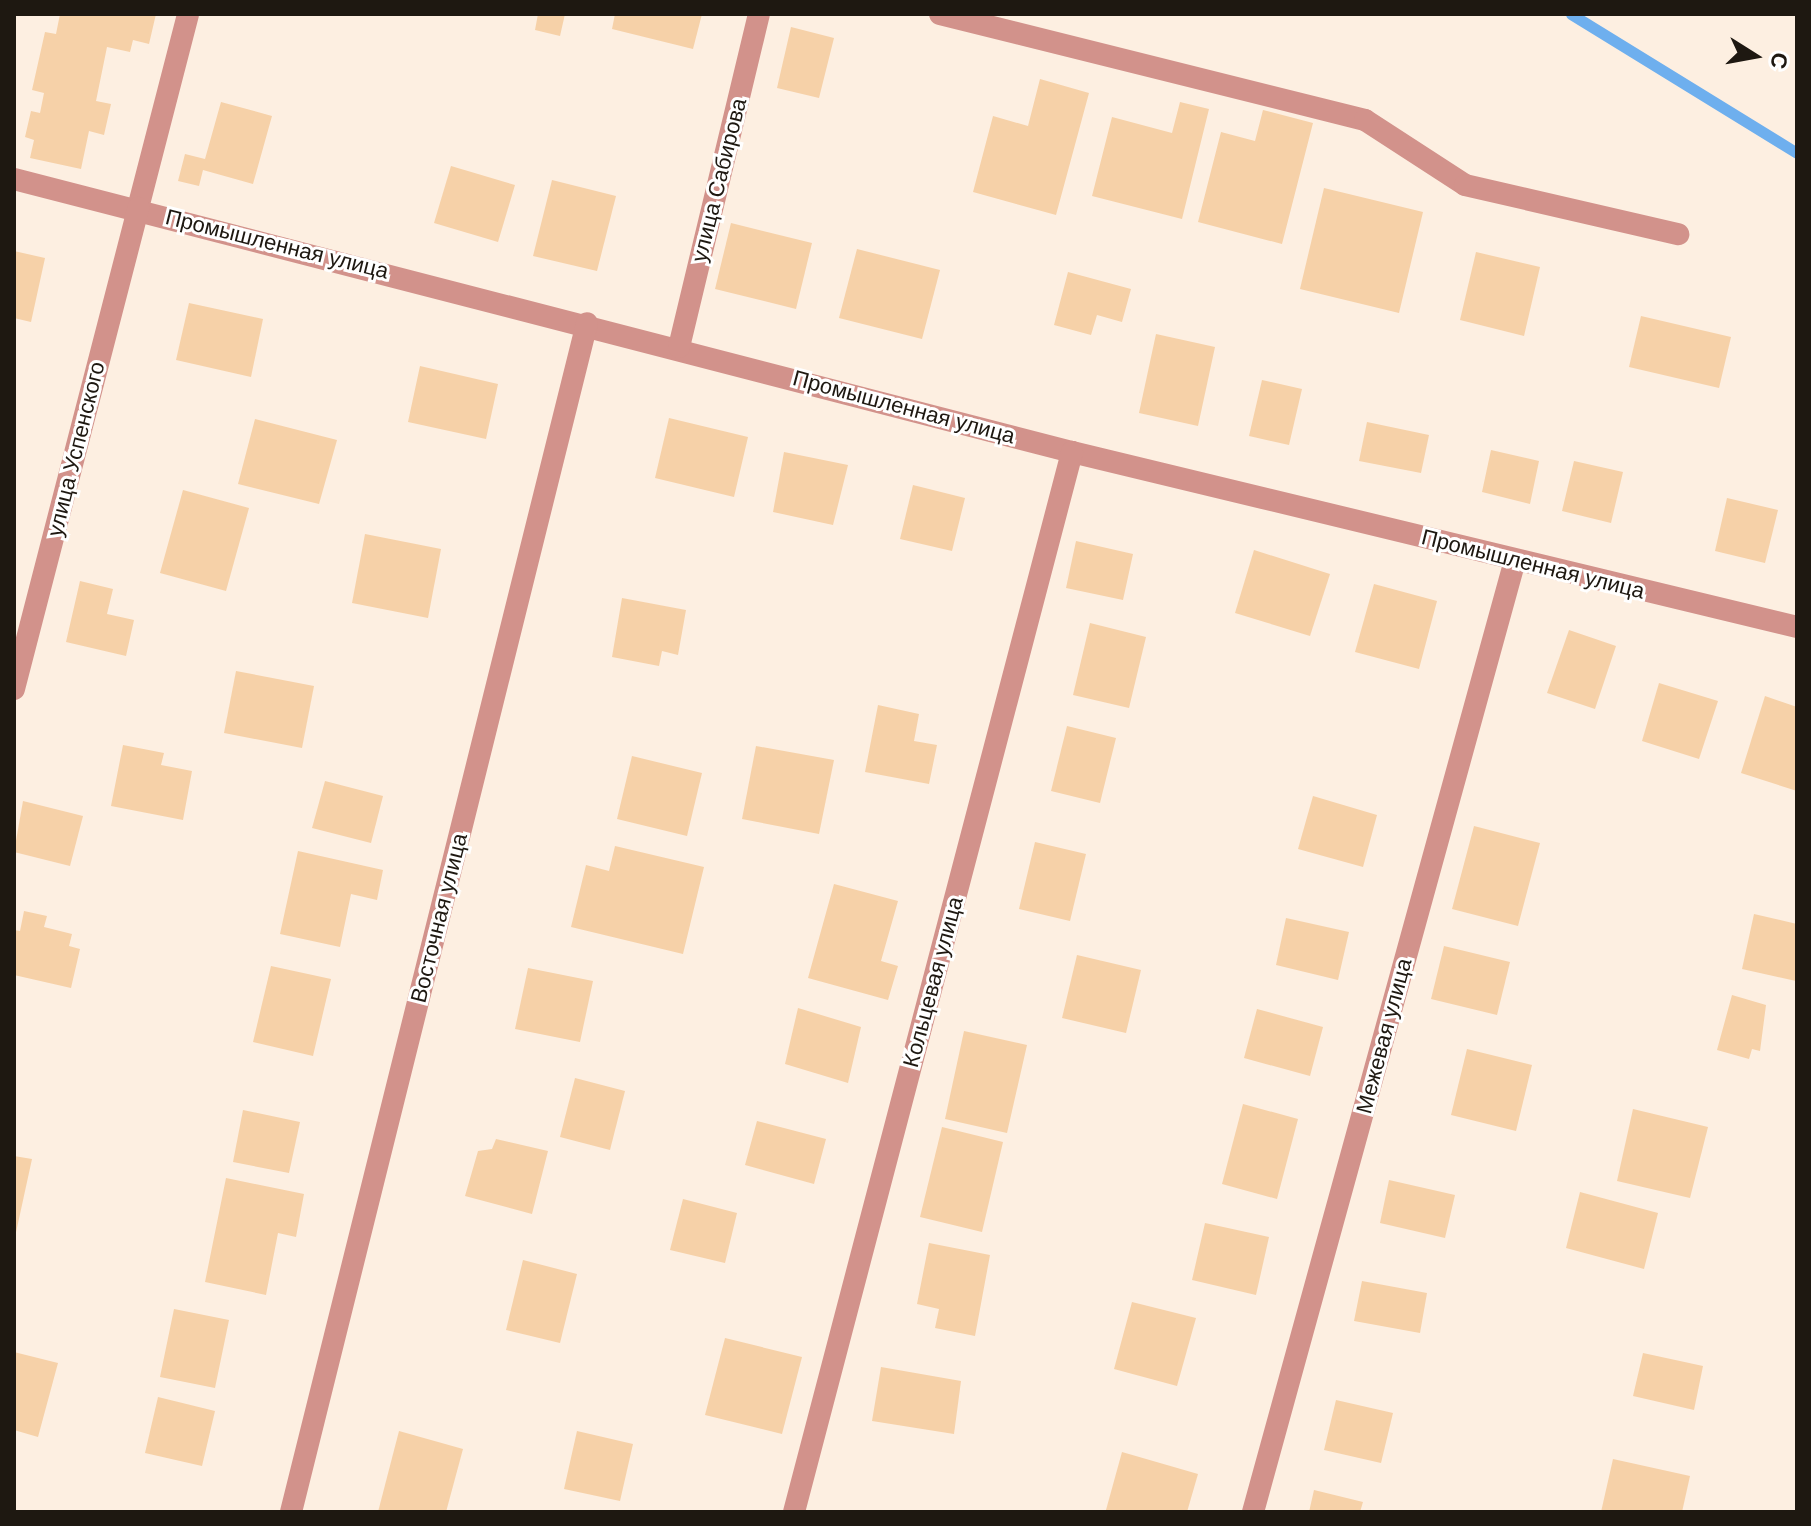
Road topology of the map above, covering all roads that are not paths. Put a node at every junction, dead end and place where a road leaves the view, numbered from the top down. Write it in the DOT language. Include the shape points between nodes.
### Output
graph roads {
  1 [pos="188,14"];
  2 [pos="759,14"];
  3 [pos="940,14"];
  4 [pos="14,179"];
  5 [pos="138,208"];
  6 [pos="1678,234"];
  7 [pos="587,323"];
  8 [pos="679,347"];
  9 [pos="1072,452"];
  10 [pos="1515,560"];
  11 [pos="1797,627"];
  12 [pos="14,689"];
  13 [pos="291,1512"];
  14 [pos="794,1512"];
  15 [pos="1253,1512"];
  1 -- 5 [label="street, улица Успенского"];
  2 -- 8 [label="street, улица Сабирова"];
  3 -- 6 [label="street" via="1365,120 1465,185"];
  4 -- 5 [label="street, Промышленная улица"];
  5 -- 7 [label="street, Промышленная улица"];
  5 -- 12 [label="street, улица Успенского"];
  7 -- 8 [label="street, Промышленная улица"];
  7 -- 13 [label="street, Восточная улица"];
  8 -- 9 [label="street, Промышленная улица"];
  9 -- 10 [label="street, Промышленная улица"];
  9 -- 14 [label="street, Кольцевая улица"];
  10 -- 11 [label="street, Промышленная улица"];
  10 -- 15 [label="street, Межевая улица"];
}
